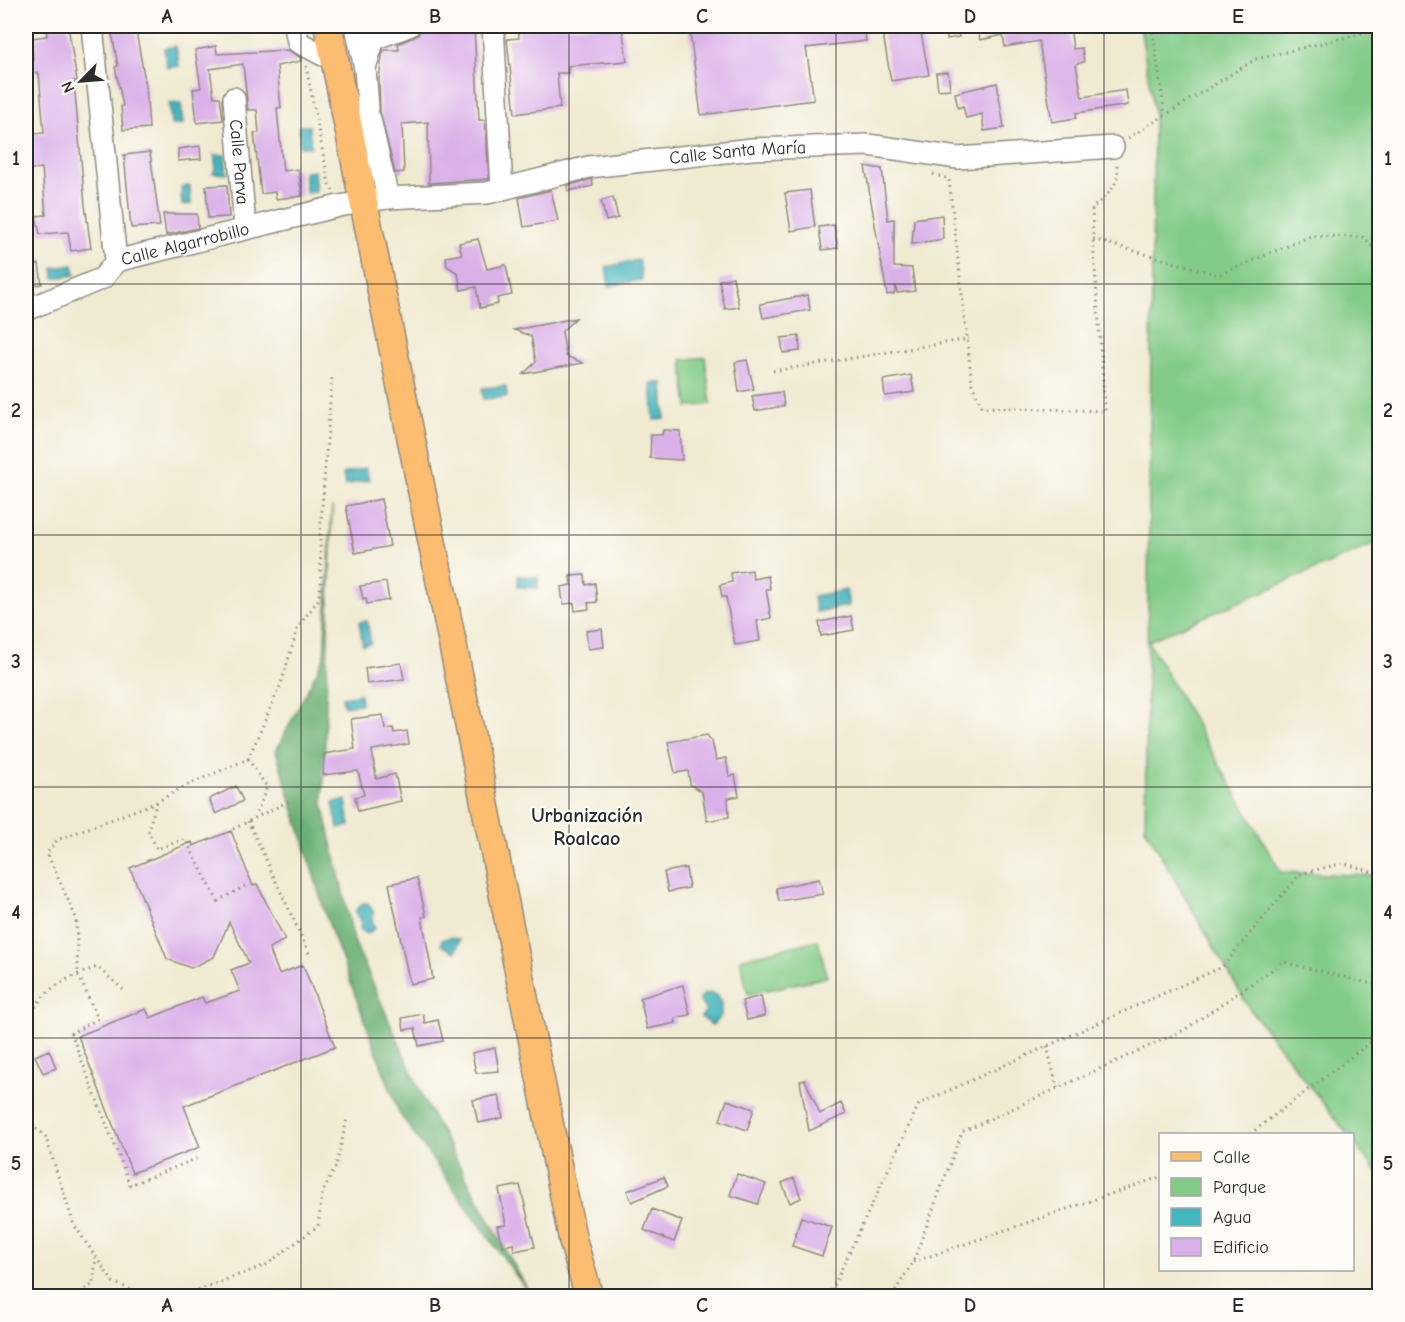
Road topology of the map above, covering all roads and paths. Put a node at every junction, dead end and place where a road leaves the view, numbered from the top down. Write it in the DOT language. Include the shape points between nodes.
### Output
graph roads {
  1 [pos="92,26"];
  2 [pos="295,26"];
  3 [pos="328,26"];
  4 [pos="356,26"];
  5 [pos="409,26"];
  6 [pos="493,26"];
  7 [pos="1152,26"];
  8 [pos="1380,29"];
  9 [pos="316,43"];
  10 [pos="365,69"];
  11 [pos="234,98"];
  12 [pos="358,113"];
  13 [pos="1165,115"];
  14 [pos="1113,147"];
  15 [pos="923,171"];
  16 [pos="502,189"];
  17 [pos="362,196"];
  18 [pos="245,227"];
  19 [pos="1093,239"];
  20 [pos="1380,255"];
  21 [pos="116,261"];
  22 [pos="26,310"];
  23 [pos="969,339"];
  24 [pos="773,371"];
  25 [pos="332,376"];
  26 [pos="26,602"];
  27 [pos="26,621"];
  28 [pos="248,759"];
  29 [pos="289,801"];
  30 [pos="158,802"];
  31 [pos="255,818"];
  32 [pos="248,821"];
  33 [pos="233,829"];
  34 [pos="1380,875"];
  35 [pos="245,886"];
  36 [pos="310,955"];
  37 [pos="78,974"];
  38 [pos="1380,986"];
  39 [pos="125,991"];
  40 [pos="26,1029"];
  41 [pos="1380,1035"];
  42 [pos="1047,1046"];
  43 [pos="1057,1088"];
  44 [pos="347,1119"];
  45 [pos="26,1122"];
  46 [pos="1251,1133"];
  47 [pos="201,1157"];
  48 [pos="1159,1178"];
  49 [pos="96,1257"];
  50 [pos="913,1262"];
  51 [pos="75,1296"];
  52 [pos="146,1296"];
  53 [pos="181,1296"];
  54 [pos="576,1296"];
  55 [pos="589,1296"];
  56 [pos="829,1296"];
  57 [pos="892,1296"];
  1 -- 21 [label="street"];
  2 -- 9 [label="street" via="298,42"];
  3 -- 12 [label="main road"];
  4 -- 10 [label="street"];
  5 -- 10 [label="street" via="374,39"];
  6 -- 16 [label="street"];
  7 -- 13 [label="path"];
  8 -- 13 [label="path" via="1256,59"];
  9 -- 17 [label="main road"];
  9 -- 17 [label="path" via="306,61 329,184"];
  10 -- 12 [label="street"];
  11 -- 18 [label="street, Calle Parva"];
  12 -- 17 [label="main road"];
  12 -- 17 [label="street"];
  13 -- 14 [label="path"];
  14 -- 16 [label="street, Calle Santa María" via="958,158 868,145 752,149 589,167"];
  14 -- 19 [label="path" via="1118,173 1113,190 1092,208"];
  15 -- 23 [label="path" via="949,179"];
  16 -- 17 [label="street, Calle Santa María" via="487,193"];
  17 -- 18 [label="street, Calle Algarrobillo"];
  17 -- 54 [label="main road" via="460,758 555,1220"];
  17 -- 55 [label="main road" via="571,1230"];
  18 -- 21 [label="street, Calle Algarrobillo"];
  19 -- 20 [label="path" via="1218,274 1311,236 1363,237"];
  19 -- 23 [label="path" via="1105,411 982,407 972,384"];
  21 -- 22 [label="street, Calle Algarrobillo" via="103,278"];
  23 -- 24 [label="path"];
  25 -- 28 [label="path" via="318,600 298,627 281,684"];
  26 -- 27 [label="path"];
  28 -- 30 [label="path"];
  28 -- 31 [label="path" via="267,787"];
  29 -- 31 [label="path"];
  30 -- 35 [label="path" via="148,830 158,849 185,838 218,901"];
  30 -- 37 [label="path" via="57,840 47,853 76,918"];
  31 -- 32 [label="path"];
  32 -- 33 [label="path"];
  32 -- 36 [label="path"];
  34 -- 42 [label="path" via="1344,863 1300,874 1222,967"];
  37 -- 39 [label="path" via="97,967"];
  37 -- 40 [label="path" via="49,989 30,1013"];
  37 -- 47 [label="path" via="98,1019 71,1033 130,1185"];
  38 -- 43 [label="path" via="1283,962 1184,1030"];
  41 -- 46 [label="path"];
  42 -- 43 [label="path"];
  42 -- 56 [label="path" via="919,1104"];
  43 -- 50 [label="path" via="962,1132"];
  44 -- 53 [label="path" via="336,1166 322,1194 318,1226 266,1266"];
  45 -- 49 [label="path" via="45,1135 74,1225"];
  48 -- 50 [label="path"];
  49 -- 51 [label="path" via="93,1284"];
  49 -- 52 [label="path" via="114,1281"];
  50 -- 57 [label="path"];
}
